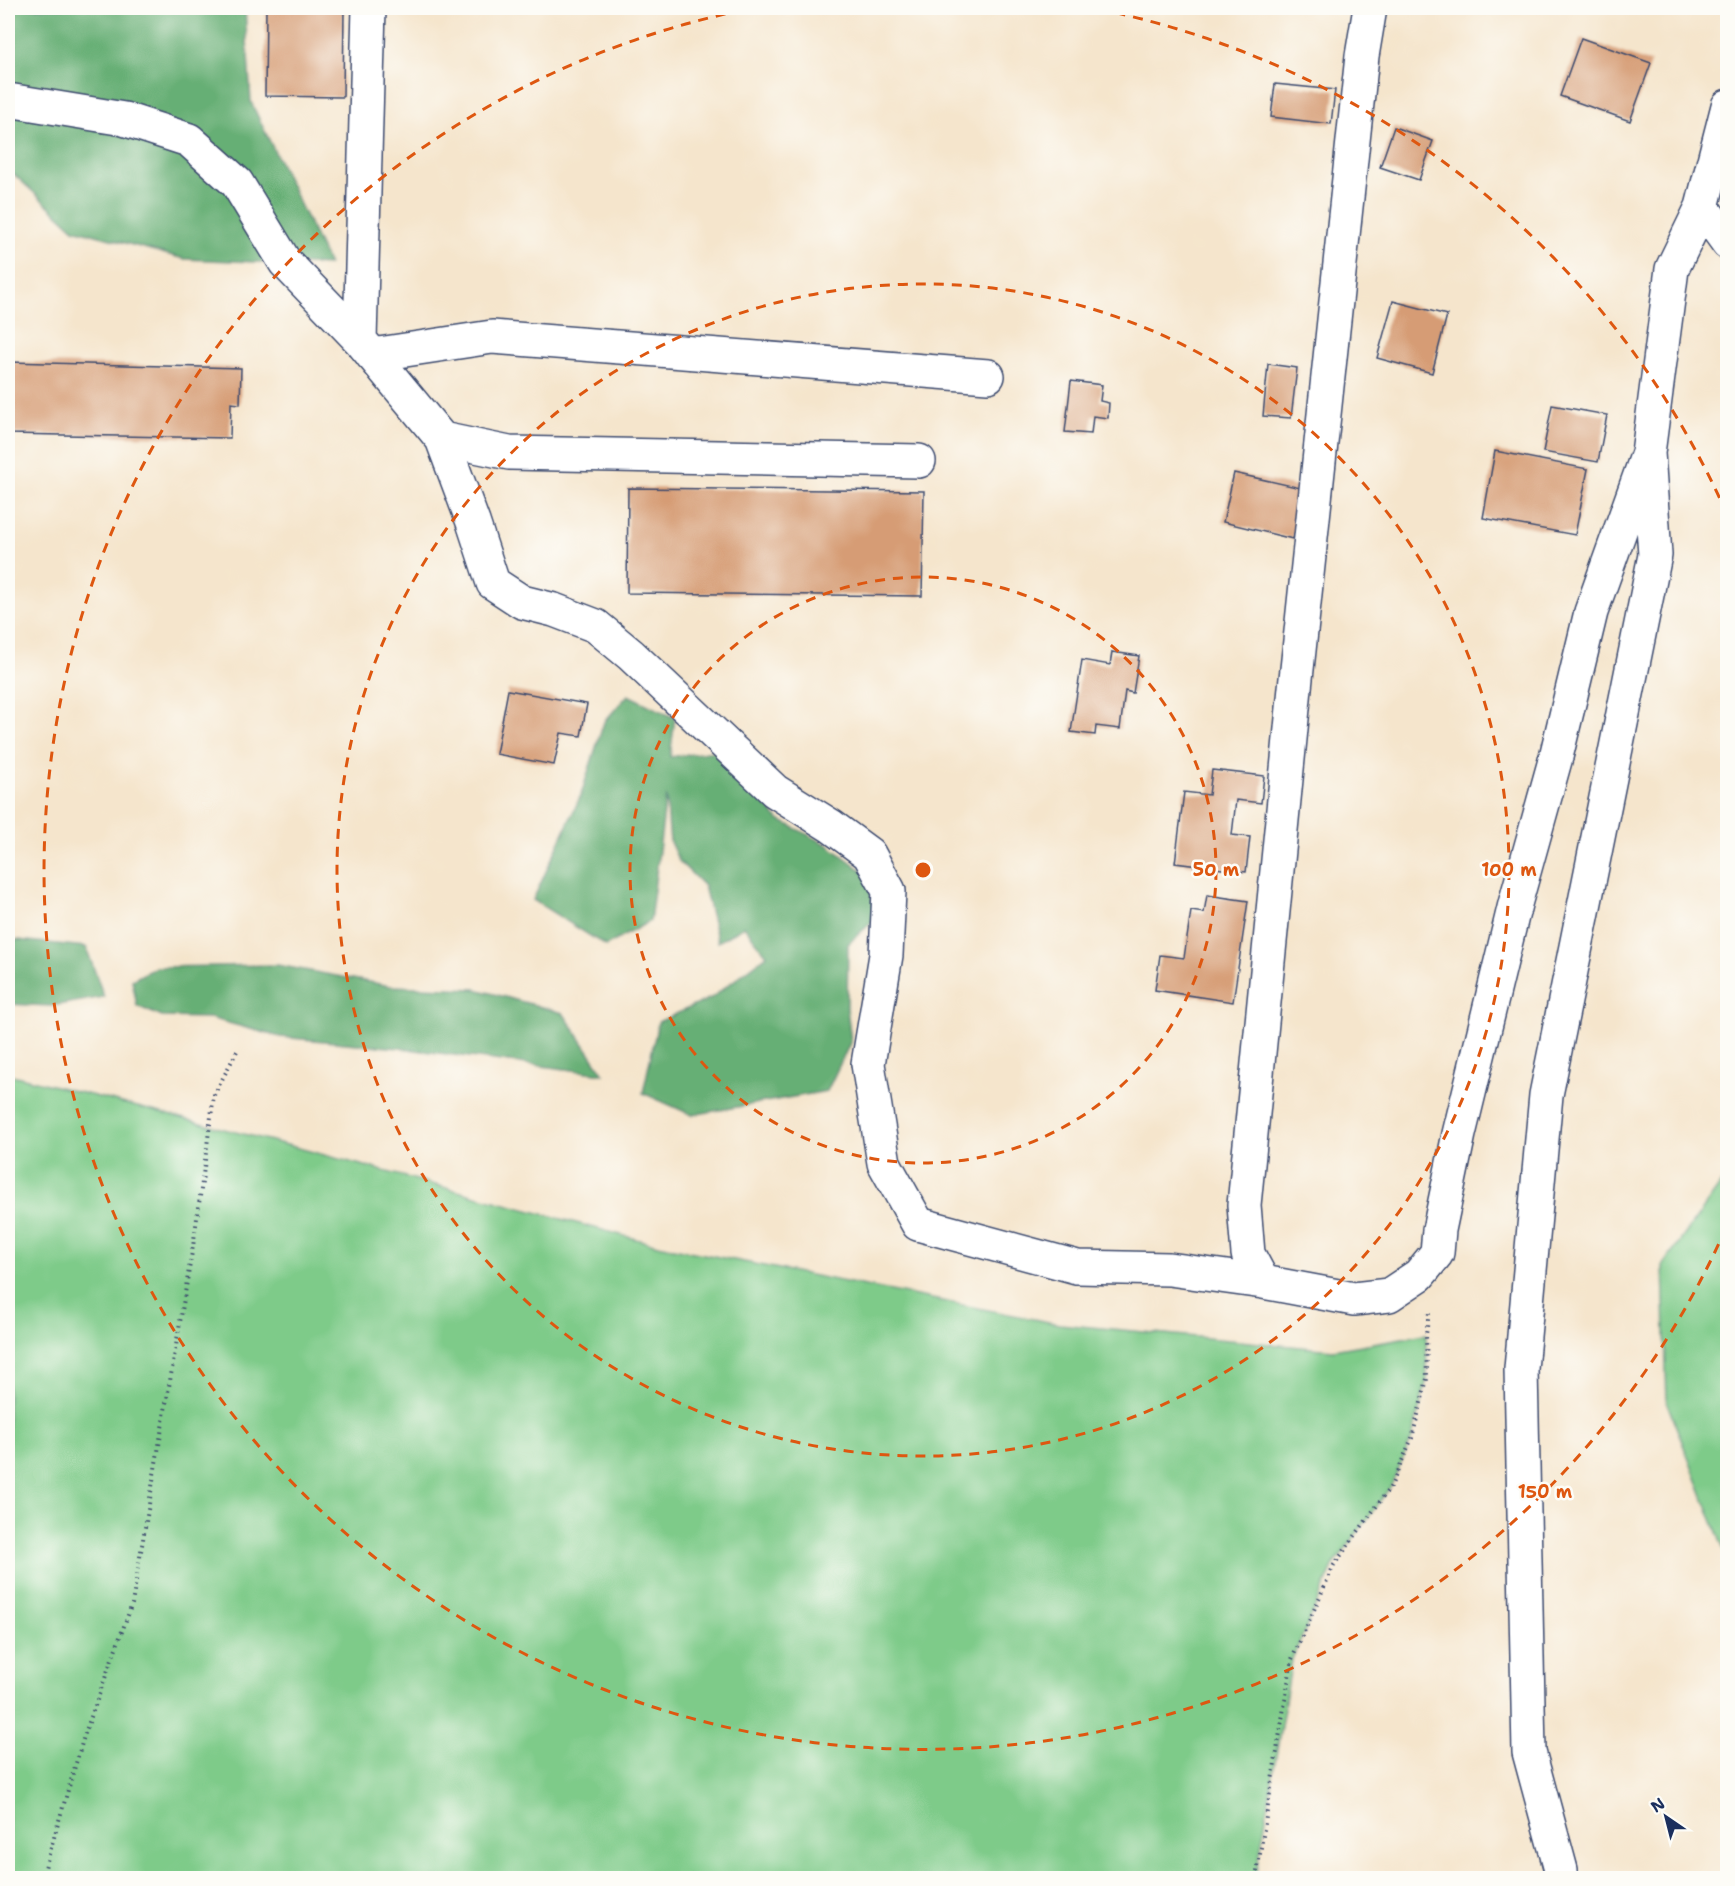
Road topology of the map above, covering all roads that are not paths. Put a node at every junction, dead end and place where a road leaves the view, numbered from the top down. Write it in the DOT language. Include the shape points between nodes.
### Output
graph roads {
  1 [pos="369,8"];
  2 [pos="1370,8"];
  3 [pos="8,100"];
  4 [pos="1728,106"];
  5 [pos="1701,207"];
  6 [pos="1728,243"];
  7 [pos="366,348"];
  8 [pos="988,376"];
  9 [pos="442,439"];
  10 [pos="1648,453"];
  11 [pos="920,461"];
  12 [pos="1263,1282"];
  13 [pos="1561,1870"];
  1 -- 7 [label="street"];
  2 -- 12 [label="street" via="1295,688 1244,1205 1248,1254"];
  3 -- 7 [label="street" via="124,119 189,140 237,183 285,262"];
  4 -- 5 [label="street"];
  5 -- 6 [label="street"];
  5 -- 10 [label="street" via="1672,269"];
  7 -- 8 [label="street" via="492,337"];
  7 -- 9 [label="street"];
  9 -- 11 [label="street" via="509,453"];
  9 -- 12 [label="street" via="493,583 522,602 596,626 631,654 775,791 869,854 889,891 886,955 868,1064 884,1163 918,1224 1077,1267 1169,1269"];
  10 -- 12 [label="street" via="1591,612 1459,1134 1437,1253 1419,1275 1389,1295 1354,1299"];
  10 -- 13 [label="street" via="1655,555 1546,1095 1521,1370 1529,1752"];
}
